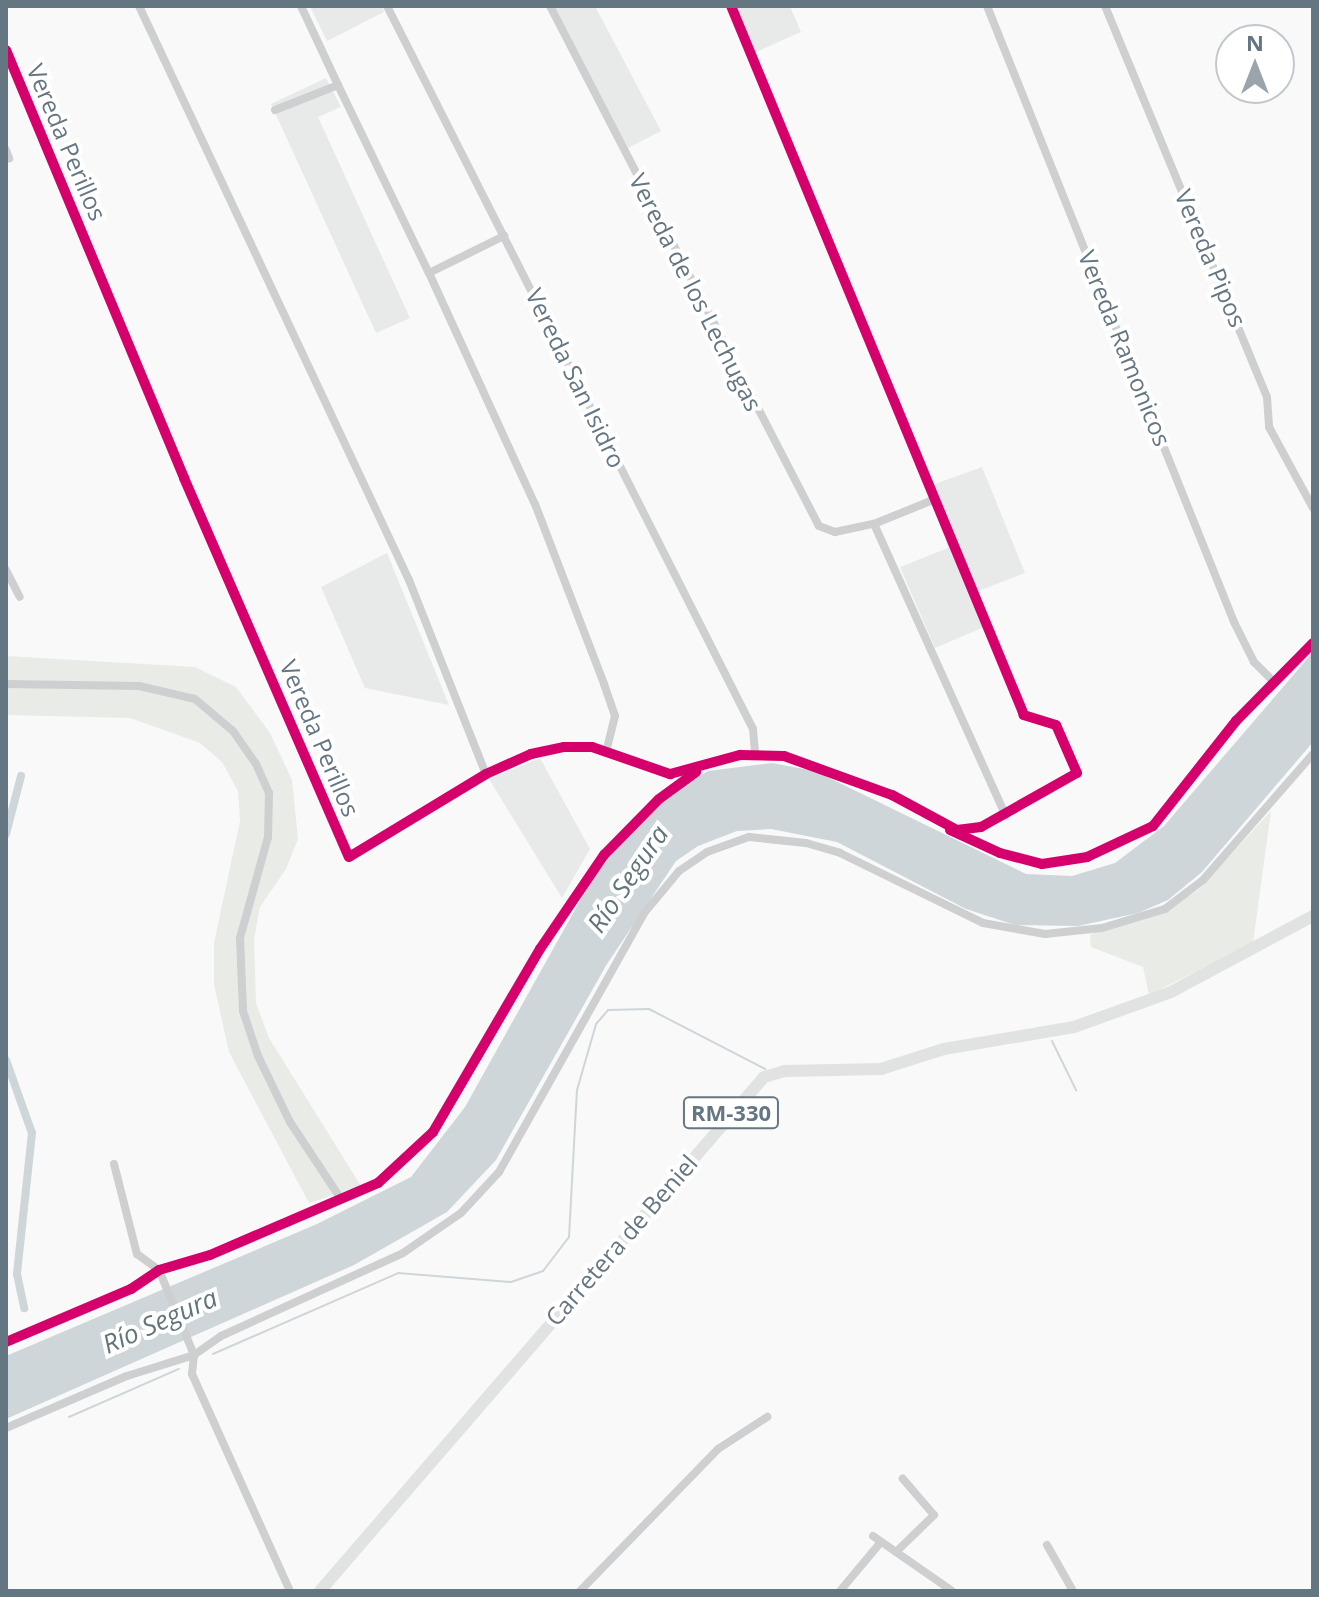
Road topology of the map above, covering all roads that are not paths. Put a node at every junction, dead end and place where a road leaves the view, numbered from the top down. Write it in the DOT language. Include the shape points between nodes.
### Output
graph roads {
  1 [pos="139,6"];
  2 [pos="301,6"];
  3 [pos="387,6"];
  4 [pos="550,6"];
  5 [pos="731,6"];
  6 [pos="987,6"];
  7 [pos="1105,6"];
  8 [pos="6,50"];
  9 [pos="338,85"];
  10 [pos="275,110"];
  11 [pos="504,236"];
  12 [pos="429,273"];
  13 [pos="933,500"];
  14 [pos="1313,508"];
  15 [pos="874,524"];
  16 [pos="6,570"];
  17 [pos="20,597"];
  18 [pos="1274,682"];
  19 [pos="6,684"];
  20 [pos="606,752"];
  21 [pos="755,753"];
  22 [pos="1313,754"];
  23 [pos="486,774"];
  24 [pos="1006,816"];
  25 [pos="1313,916"];
  26 [pos="114,1164"];
  27 [pos="341,1199"];
  28 [pos="194,1355"];
  29 [pos="767,1417"];
  30 [pos="6,1428"];
  31 [pos="903,1479"];
  32 [pos="873,1536"];
  33 [pos="881,1542"];
  34 [pos="1047,1545"];
  35 [pos="896,1552"];
  36 [pos="290,1591"];
  37 [pos="320,1591"];
  38 [pos="580,1591"];
  39 [pos="840,1591"];
  40 [pos="952,1591"];
  41 [pos="1073,1591"];
  1 -- 23 [label="street" via="409,580"];
  2 -- 9 [label="street"];
  3 -- 11 [label="street, Vereda San Isidro"];
  4 -- 15 [label="street, Vereda de los Lechugas" via="819,526 835,532"];
  5 -- 13 [label="street"];
  6 -- 18 [label="street, Vereda Ramonicos" via="1234,622 1254,662"];
  7 -- 14 [label="street, Vereda Pipos" via="1267,397 1269,427"];
  8 -- 23 [label="street, Vereda Perillos" via="349,857"];
  9 -- 10 [label="street"];
  9 -- 12 [label="street"];
  11 -- 12 [label="street"];
  11 -- 21 [label="street, Vereda San Isidro" via="753,729"];
  12 -- 20 [label="street" via="535,504 604,684 615,716"];
  13 -- 15 [label="street, Vereda de los Lechugas"];
  13 -- 24 [label="street" via="1024,715 1056,725 1077,773"];
  15 -- 24 [label="street"];
  16 -- 17 [label="street"];
  19 -- 27 [label="street" via="139,686 195,699 233,731 256,764 269,793 268,837 240,938 243,1011 290,1122"];
  20 -- 21 [label="street, Vereda Perillos" via="684,774"];
  20 -- 23 [label="street, Vereda Perillos" via="564,747 531,754"];
  21 -- 24 [label="street, Vereda Perillos" via="824,767 957,830"];
  22 -- 28 [label="street" via="1203,880 1165,909 1102,928 1045,934 983,923 840,853 806,843 749,837 707,852 679,871 645,912 499,1172 461,1213 403,1253 221,1336"];
  25 -- 37 [label="main road, Carretera de Beniel / RM-330" via="1171,992 1074,1027 944,1049 881,1069 785,1071 764,1077"];
  26 -- 28 [label="street" via="137,1254 159,1270"];
  28 -- 30 [label="street" via="127,1376"];
  28 -- 36 [label="street" via="192,1374"];
  29 -- 38 [label="street" via="718,1449"];
  31 -- 35 [label="street" via="934,1515"];
  32 -- 33 [label="street"];
  33 -- 35 [label="street"];
  33 -- 39 [label="street"];
  34 -- 41 [label="street"];
  35 -- 40 [label="street"];
}
